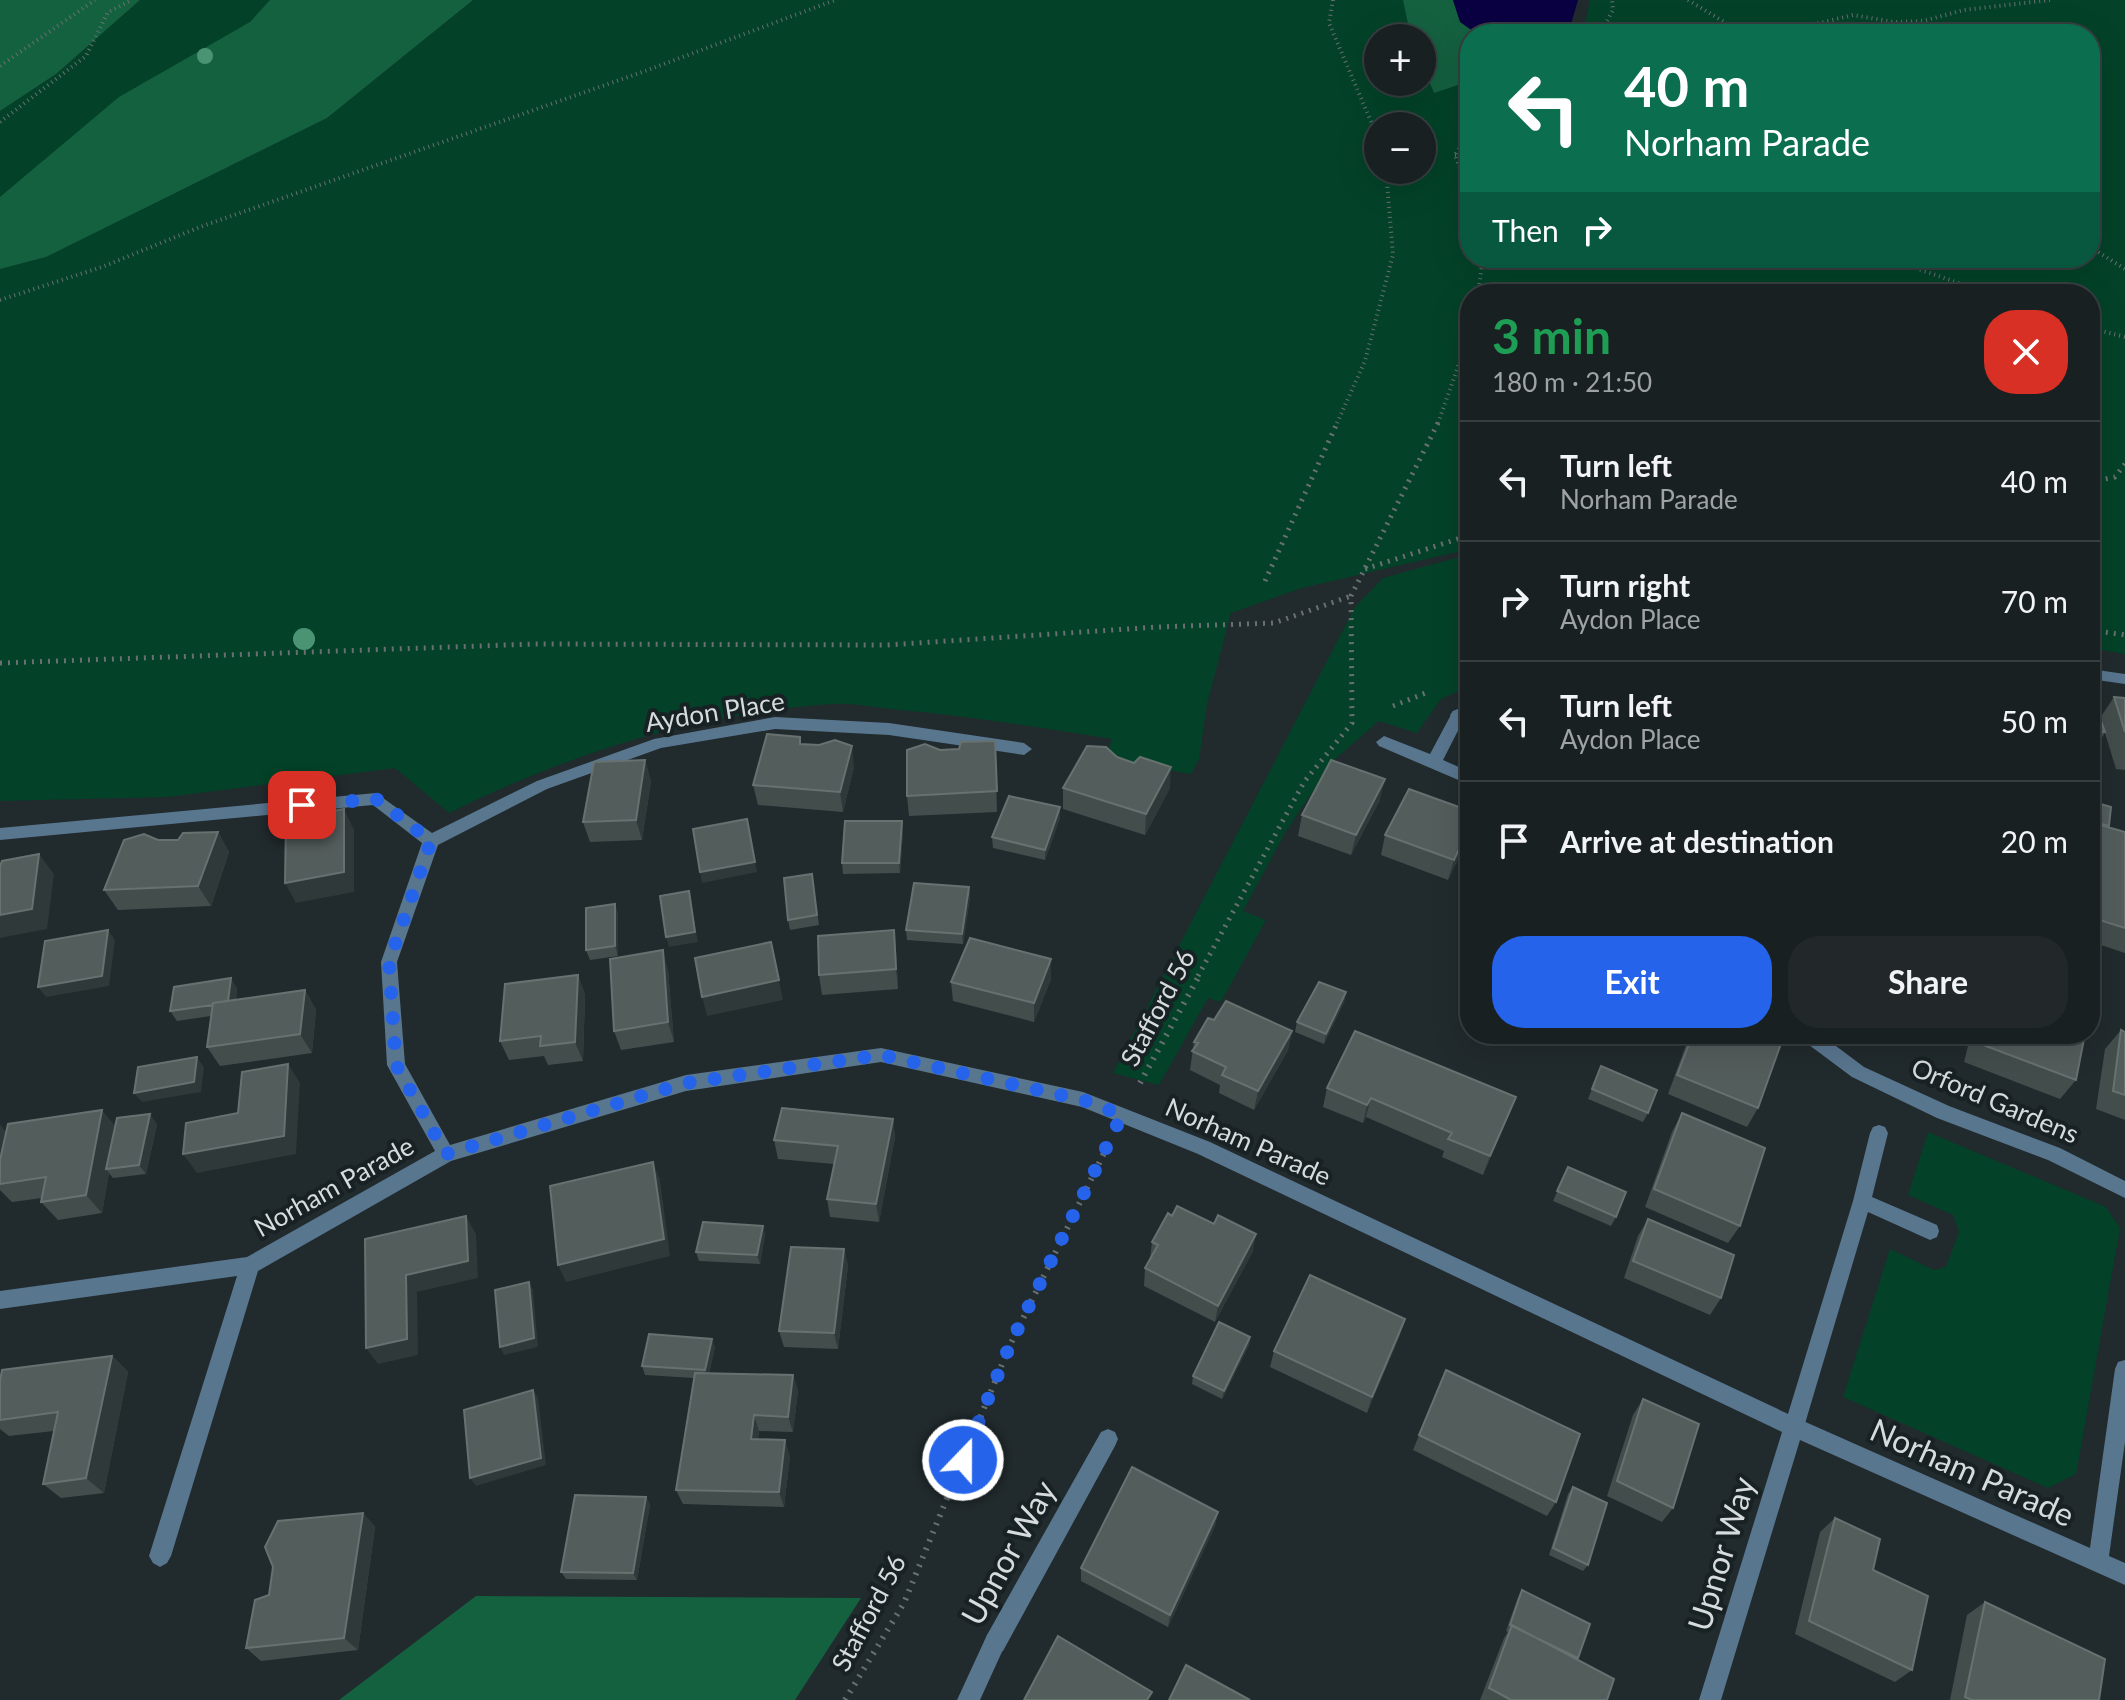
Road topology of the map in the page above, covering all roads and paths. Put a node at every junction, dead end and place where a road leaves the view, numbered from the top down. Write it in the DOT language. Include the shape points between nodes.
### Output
graph roads {
  1 [pos="95,0"];
  2 [pos="132,0"];
  3 [pos="835,0"];
  4 [pos="1333,0"];
  5 [pos="1612,0"];
  6 [pos="1688,0"];
  7 [pos="2050,0"];
  8 [pos="1605,24"];
  9 [pos="1728,24"];
  10 [pos="1816,24"];
  11 [pos="0,66"];
  12 [pos="1367,112"];
  13 [pos="0,122"];
  14 [pos="1460,147"];
  15 [pos="1455,155"];
  16 [pos="1460,155"];
  17 [pos="1460,168"];
  18 [pos="1387,184"];
  19 [pos="2100,253"];
  20 [pos="1916,268"];
  21 [pos="2125,269"];
  22 [pos="1961,284"];
  23 [pos="0,300"];
  24 [pos="2100,331"];
  25 [pos="2125,337"];
  26 [pos="1460,361"];
  27 [pos="2125,464"];
  28 [pos="2100,480"];
  29 [pos="1460,538"];
  30 [pos="1365,569"];
  31 [pos="1265,581"];
  32 [pos="1351,596"];
  33 [pos="2100,631"];
  34 [pos="2125,635"];
  35 [pos="0,663"];
  36 [pos="2100,675"];
  37 [pos="2125,679"];
  38 [pos="1440,687"];
  39 [pos="1381,711"];
  40 [pos="1366,717"];
  41 [pos="1460,719"];
  42 [pos="1352,723"];
  43 [pos="1384,742"];
  44 [pos="1024,749"];
  45 [pos="1434,762"];
  46 [pos="1460,774"];
  47 [pos="0,834"];
  48 [pos="431,841"];
  49 [pos="1820,1044"];
  50 [pos="1122,1115"];
  51 [pos="1879,1133"];
  52 [pos="446,1154"];
  53 [pos="2125,1190"];
  54 [pos="1862,1201"];
  55 [pos="1930,1231"];
  56 [pos="250,1265"];
  57 [pos="0,1300"];
  58 [pos="2125,1369"];
  59 [pos="1794,1427"];
  60 [pos="1108,1439"];
  61 [pos="160,1556"];
  62 [pos="2098,1563"];
  63 [pos="2125,1574"];
  64 [pos="845,1700"];
  65 [pos="968,1700"];
  66 [pos="1710,1700"];
  1 -- 11 [label="path"];
  2 -- 13 [label="path" via="108,12 86,56"];
  3 -- 23 [label="path"];
  4 -- 12 [label="path" via="1329,23"];
  5 -- 8 [label="path"];
  6 -- 9 [label="path"];
  7 -- 10 [label="path" via="1964,10 1923,21 1853,15"];
  14 -- 15 [label="path"];
  15 -- 16 [label="path"];
  15 -- 17 [label="path"];
  18 -- 31 [label="path" via="1393,255 1365,361"];
  19 -- 21 [label="path"];
  20 -- 22 [label="path"];
  24 -- 25 [label="path"];
  26 -- 30 [label="path" via="1438,423"];
  27 -- 28 [label="path" via="2115,477"];
  29 -- 30 [label="path"];
  30 -- 32 [label="path"];
  32 -- 35 [label="path" via="1274,623 887,645 535,644"];
  32 -- 42 [label="path"];
  33 -- 34 [label="path"];
  36 -- 37 [label="street"];
  38 -- 39 [label="path"];
  40 -- 42 [label="path"];
  41 -- 45 [label="street"];
  42 -- 50 [label="path, Stafford 56" via="1304,782"];
  43 -- 45 [label="street"];
  44 -- 48 [label="street, Aydon Place" via="889,729 775,723 659,743 542,785"];
  45 -- 46 [label="street"];
  47 -- 48 [label="street" via="376,799"];
  48 -- 52 [label="street" via="389,962 396,1065"];
  49 -- 53 [label="street, Orford Gardens" via="1858,1072 1943,1112 2054,1154"];
  50 -- 52 [label="street, Norham Parade" via="1083,1100 881,1055 686,1083"];
  50 -- 59 [label="street, Norham Parade" via="1204,1148"];
  50 -- 64 [label="path, Stafford 56" via="1010,1345 904,1603"];
  51 -- 54 [label="street"];
  52 -- 56 [label="street, Norham Parade"];
  54 -- 55 [label="street"];
  54 -- 59 [label="street"];
  56 -- 57 [label="street, Norham Parade"];
  56 -- 61 [label="street, Norham Parade"];
  58 -- 62 [label="street"];
  59 -- 62 [label="street, Norham Parade"];
  59 -- 66 [label="street, Upnor Way"];
  60 -- 65 [label="street, Upnor Way"];
  62 -- 63 [label="street, Norham Parade"];
}
